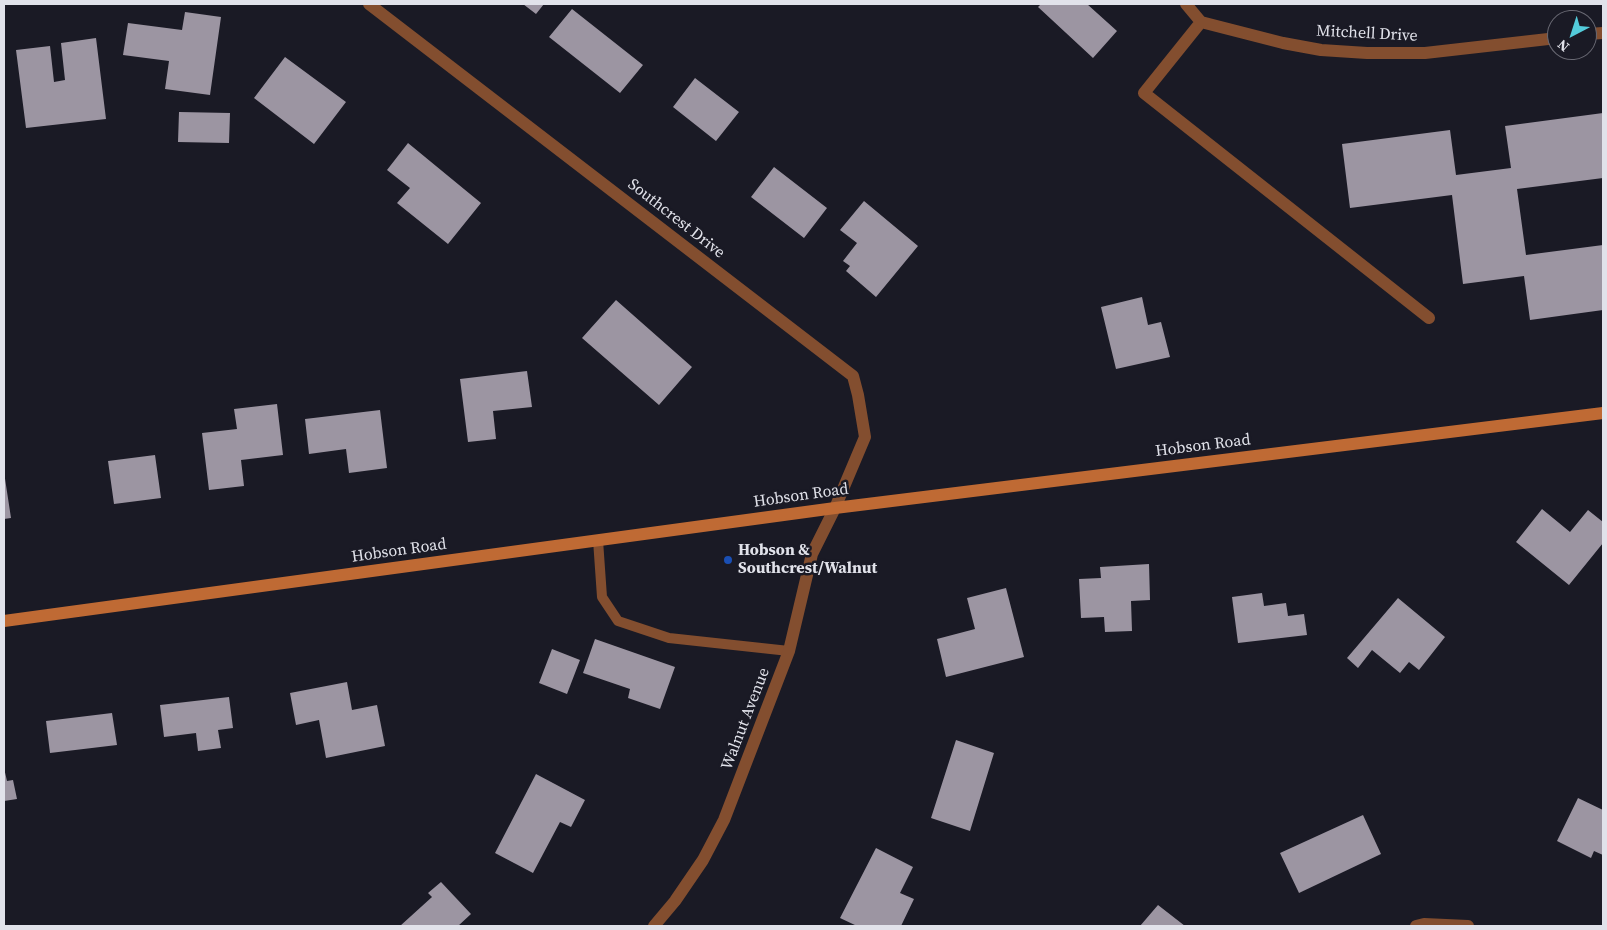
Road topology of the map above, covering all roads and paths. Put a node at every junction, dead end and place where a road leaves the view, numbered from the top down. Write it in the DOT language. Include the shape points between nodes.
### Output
graph roads {
  1 [pos="369,4"];
  2 [pos="1186,4"];
  3 [pos="1201,22"];
  4 [pos="1547,39"];
  5 [pos="1429,318"];
  6 [pos="1603,413"];
  7 [pos="835,508"];
  8 [pos="598,540"];
  9 [pos="4,621"];
  10 [pos="788,651"];
  11 [pos="654,926"];
  12 [pos="1416,926"];
  13 [pos="1468,926"];
  1 -- 7 [label="street, Southcrest Drive" via="853,376 865,437"];
  2 -- 3 [label="street"];
  3 -- 4 [label="street, Mitchell Drive" via="1321,50 1367,54 1425,53"];
  3 -- 5 [label="street" via="1144,93"];
  6 -- 7 [label="main road, Hobson Road"];
  7 -- 8 [label="main road, Hobson Road"];
  7 -- 10 [label="street, Walnut Avenue" via="812,554"];
  8 -- 9 [label="main road, Hobson Road"];
  8 -- 10 [label="lane" via="602,597 618,621 669,638"];
  10 -- 11 [label="street, Walnut Avenue" via="724,820 697,868"];
  12 -- 13 [label="street"];
}
